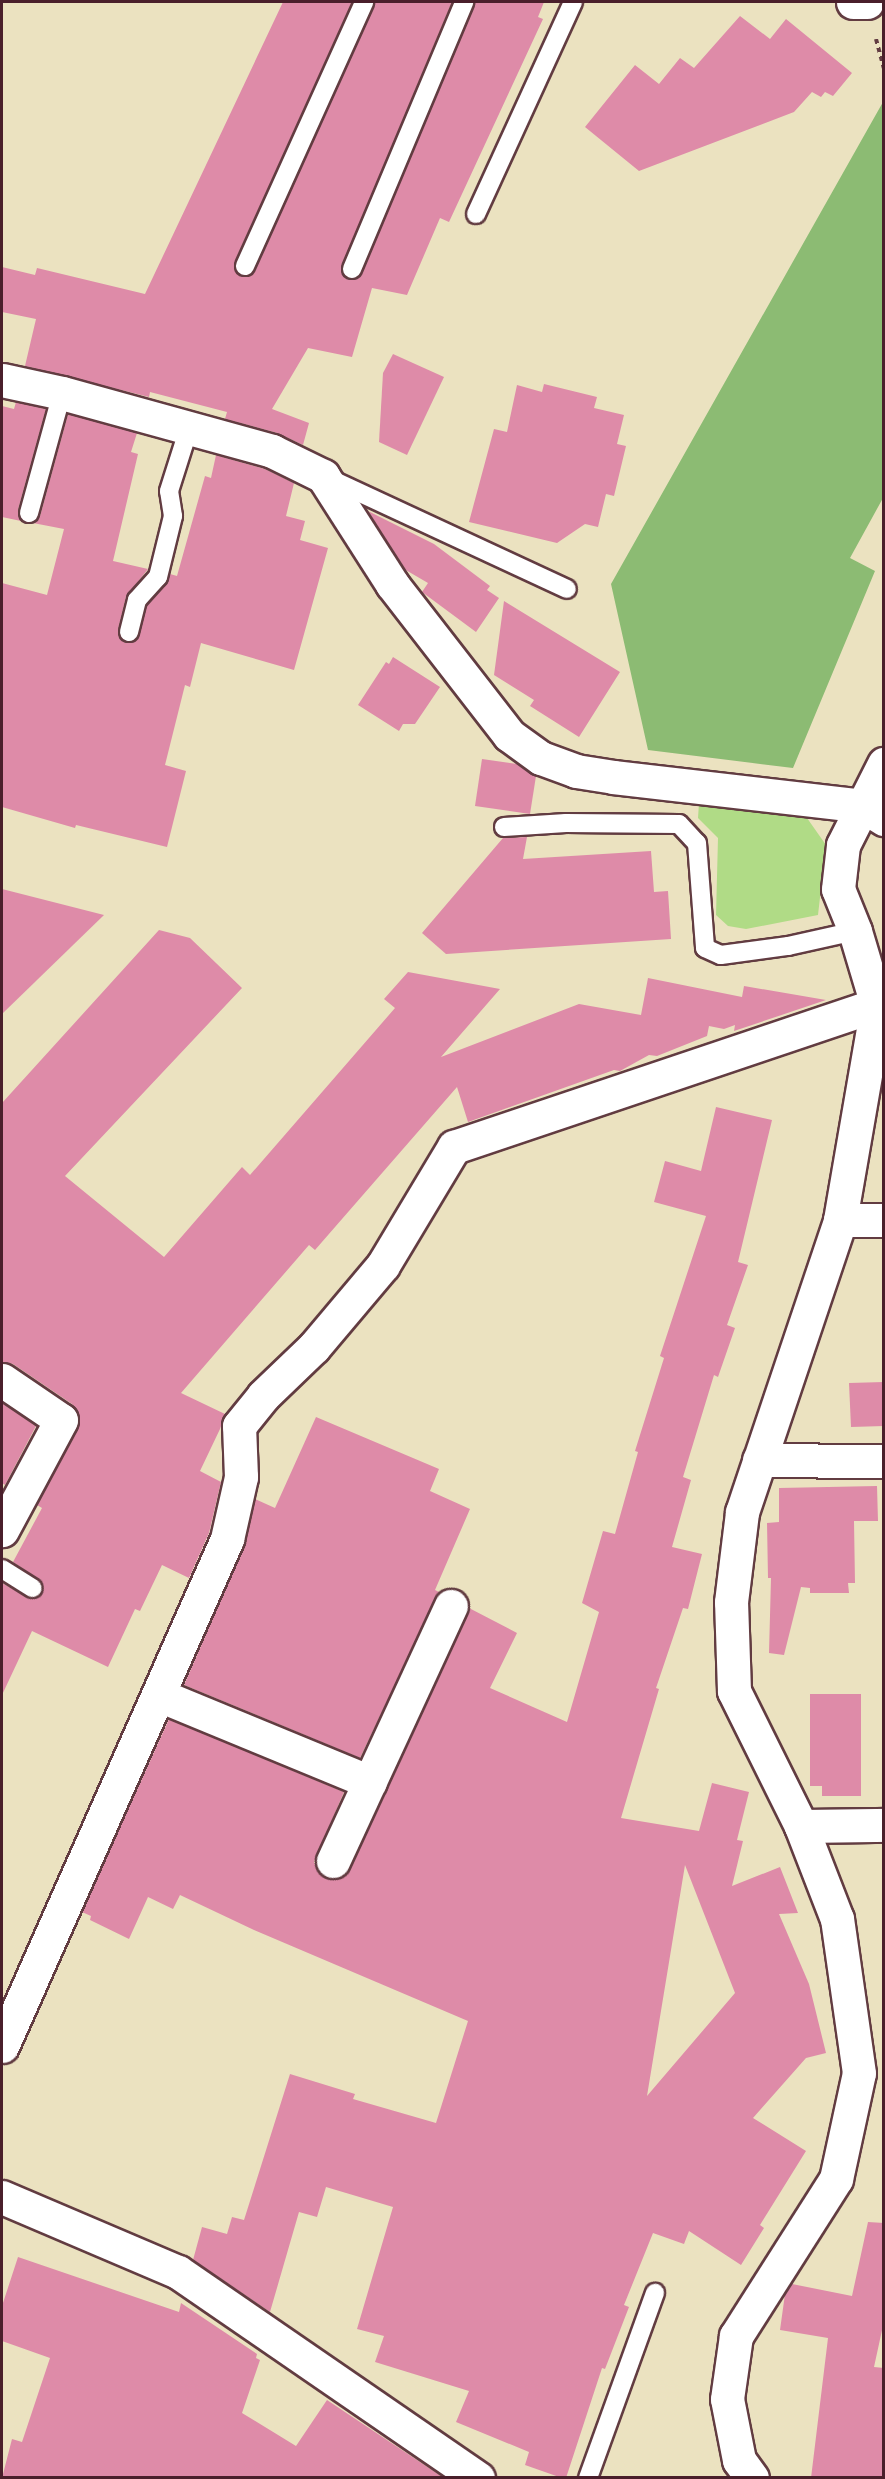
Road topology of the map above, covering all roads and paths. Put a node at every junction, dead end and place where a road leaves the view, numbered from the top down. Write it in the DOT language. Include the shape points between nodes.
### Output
graph roads {
  1 [pos="364,2"];
  2 [pos="464,2"];
  3 [pos="573,2"];
  4 [pos="854,2"];
  5 [pos="867,2"];
  6 [pos="476,214"];
  7 [pos="245,266"];
  8 [pos="352,269"];
  9 [pos="2,380"];
  10 [pos="62,393"];
  11 [pos="189,428"];
  12 [pos="323,476"];
  13 [pos="28,513"];
  14 [pos="567,589"];
  15 [pos="129,632"];
  16 [pos="884,764"];
  17 [pos="873,812"];
  18 [pos="504,827"];
  19 [pos="855,931"];
  20 [pos="877,1005"];
  21 [pos="840,1220"];
  22 [pos="884,1220"];
  23 [pos="2,1380"];
  24 [pos="759,1460"];
  25 [pos="884,1461"];
  26 [pos="2,1530"];
  27 [pos="2,1569"];
  28 [pos="32,1588"];
  29 [pos="451,1606"];
  30 [pos="159,1695"];
  31 [pos="370,1782"];
  32 [pos="884,1825"];
  33 [pos="801,1826"];
  34 [pos="333,1861"];
  35 [pos="2,2046"];
  36 [pos="2,2197"];
  37 [pos="655,2293"];
  38 [pos="478,2478"];
  39 [pos="588,2478"];
  40 [pos="752,2478"];
  1 -- 7 [label="lane"];
  2 -- 8 [label="lane"];
  3 -- 6 [label="lane"];
  4 -- 5 [label="street"];
  9 -- 10 [label="street"];
  10 -- 11 [label="street"];
  10 -- 13 [label="lane"];
  11 -- 12 [label="street" via="272,451"];
  11 -- 15 [label="lane" via="169,491 173,516 158,577 137,600"];
  12 -- 14 [label="lane"];
  12 -- 17 [label="street" via="392,584 509,735 541,758 576,771"];
  16 -- 17 [label="street"];
  17 -- 19 [label="street" via="843,845 838,889"];
  18 -- 19 [label="lane" via="679,824 697,843 705,948 721,955"];
  19 -- 20 [label="street"];
  20 -- 21 [label="street"];
  20 -- 30 [label="street" via="454,1147 383,1265 240,1426 241,1477 227,1539"];
  21 -- 22 [label="street"];
  21 -- 24 [label="street"];
  23 -- 26 [label="street" via="61,1420"];
  24 -- 25 [label="street"];
  24 -- 33 [label="street" via="742,1512 731,1602 734,1691"];
  27 -- 28 [label="lane"];
  29 -- 31 [label="street"];
  30 -- 31 [label="street"];
  30 -- 35 [label="street"];
  31 -- 34 [label="street"];
  32 -- 33 [label="street"];
  33 -- 40 [label="street" via="837,1919 859,2073 836,2179 736,2336 727,2399 739,2460"];
  36 -- 38 [label="street" via="178,2272"];
  37 -- 39 [label="lane"];
}
